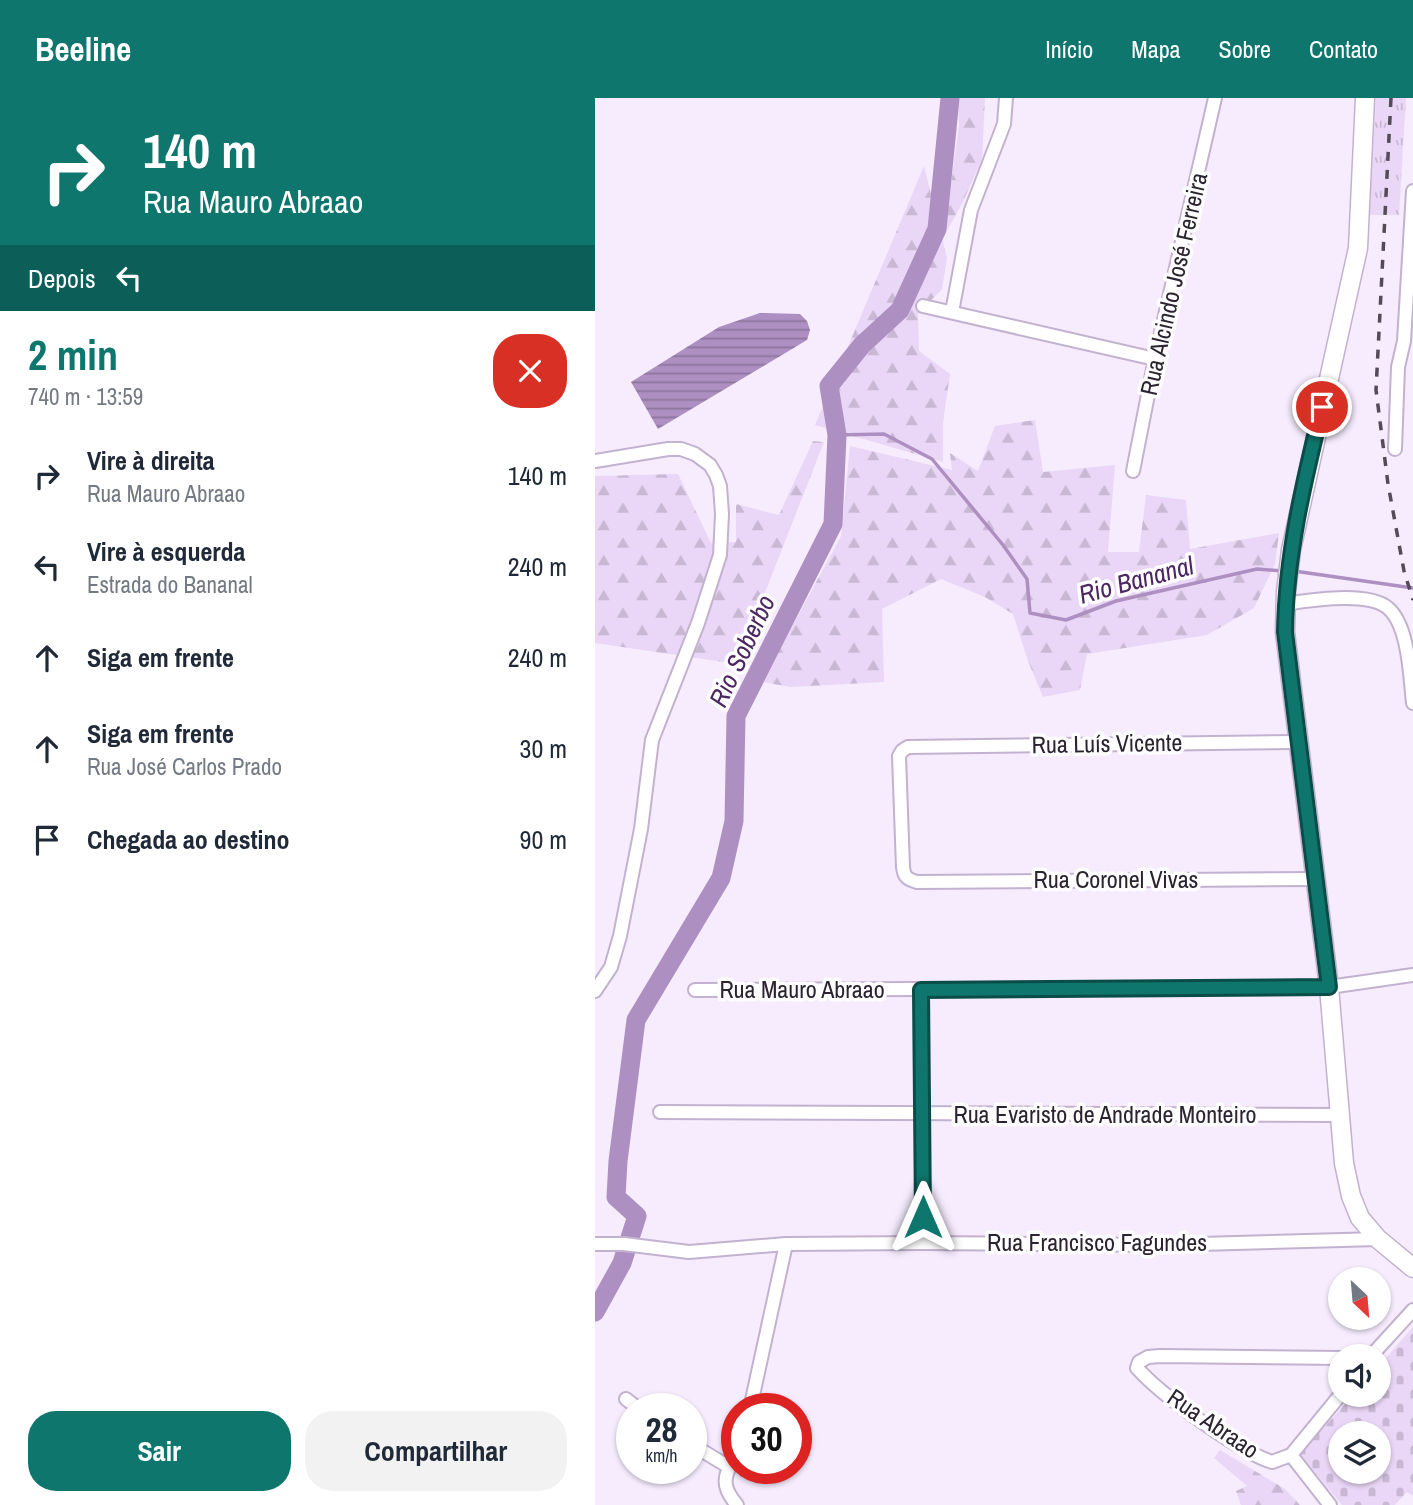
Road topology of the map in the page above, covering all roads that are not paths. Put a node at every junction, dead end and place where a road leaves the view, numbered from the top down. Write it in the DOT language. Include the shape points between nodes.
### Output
graph roads {
  1 [pos="1006,98"];
  2 [pos="1216,98"];
  3 [pos="1365,98"];
  4 [pos="1413,191"];
  5 [pos="923,306"];
  6 [pos="952,312"];
  7 [pos="1155,359"];
  8 [pos="1395,449"];
  9 [pos="595,461"];
  10 [pos="1133,471"];
  11 [pos="1286,598"];
  12 [pos="1413,703"];
  13 [pos="1299,743"];
  14 [pos="1316,879"];
  15 [pos="917,882"];
  16 [pos="1413,975"];
  17 [pos="1329,987"];
  18 [pos="695,990"];
  19 [pos="921,990"];
  20 [pos="595,991"];
  21 [pos="660,1112"];
  22 [pos="923,1115"];
  23 [pos="1339,1115"];
  24 [pos="1378,1239"];
  25 [pos="923,1242"];
  26 [pos="595,1244"];
  27 [pos="786,1244"];
  28 [pos="1413,1268"];
  29 [pos="1413,1310"];
  30 [pos="1382,1344"];
  31 [pos="1328,1358"];
  32 [pos="753,1393"];
  33 [pos="1330,1407"];
  34 [pos="1291,1455"];
  35 [pos="724,1484"];
  36 [pos="737,1505"];
  37 [pos="1330,1505"];
  1 -- 6 [label="street" via="1004,124 971,210"];
  2 -- 7 [label="street, Rua Alcindo José Ferreira"];
  3 -- 11 [label="main road" via="1358,248 1291,550"];
  4 -- 8 [label="street"];
  5 -- 6 [label="street"];
  6 -- 7 [label="street"];
  7 -- 10 [label="street, Rua Alcindo José Ferreira"];
  9 -- 20 [label="street" via="668,449 695,453 716,475 722,514 720,555 652,740 641,829 617,946 611,967"];
  11 -- 12 [label="street" via="1357,600 1388,608 1400,627"];
  11 -- 13 [label="main road" via="1288,666"];
  13 -- 14 [label="main road"];
  13 -- 15 [label="street, Rua Luís Vicente" via="908,747 899,757 903,867 909,880"];
  14 -- 15 [label="street, Rua Coronel Vivas"];
  14 -- 17 [label="main road"];
  16 -- 17 [label="street, Rua Mauro Abraao"];
  17 -- 19 [label="street, Rua Mauro Abraao"];
  17 -- 23 [label="main road"];
  18 -- 19 [label="street, Rua Mauro Abraao"];
  19 -- 22 [label="street"];
  21 -- 22 [label="street, Rua Evaristo de Andrade Monteiro"];
  22 -- 23 [label="street, Rua Evaristo de Andrade Monteiro"];
  22 -- 25 [label="street"];
  23 -- 24 [label="main road" via="1351,1196 1360,1218"];
  24 -- 25 [label="street, Rua Francisco Fagundes" via="1164,1245"];
  24 -- 28 [label="main road"];
  25 -- 27 [label="street, Rua Francisco Fagundes"];
  26 -- 27 [label="street, Rua Francisco Fagundes" via="689,1252"];
  27 -- 32 [label="street"];
  29 -- 30 [label="street"];
  31 -- 34 [label="street, Rua Abraao" via="1160,1356 1139,1362 1137,1368 1144,1375 1248,1452 1272,1462"];
  33 -- 34 [label="street, Rua Abraao"];
  34 -- 37 [label="street"];
  35 -- 36 [label="street"];
}
